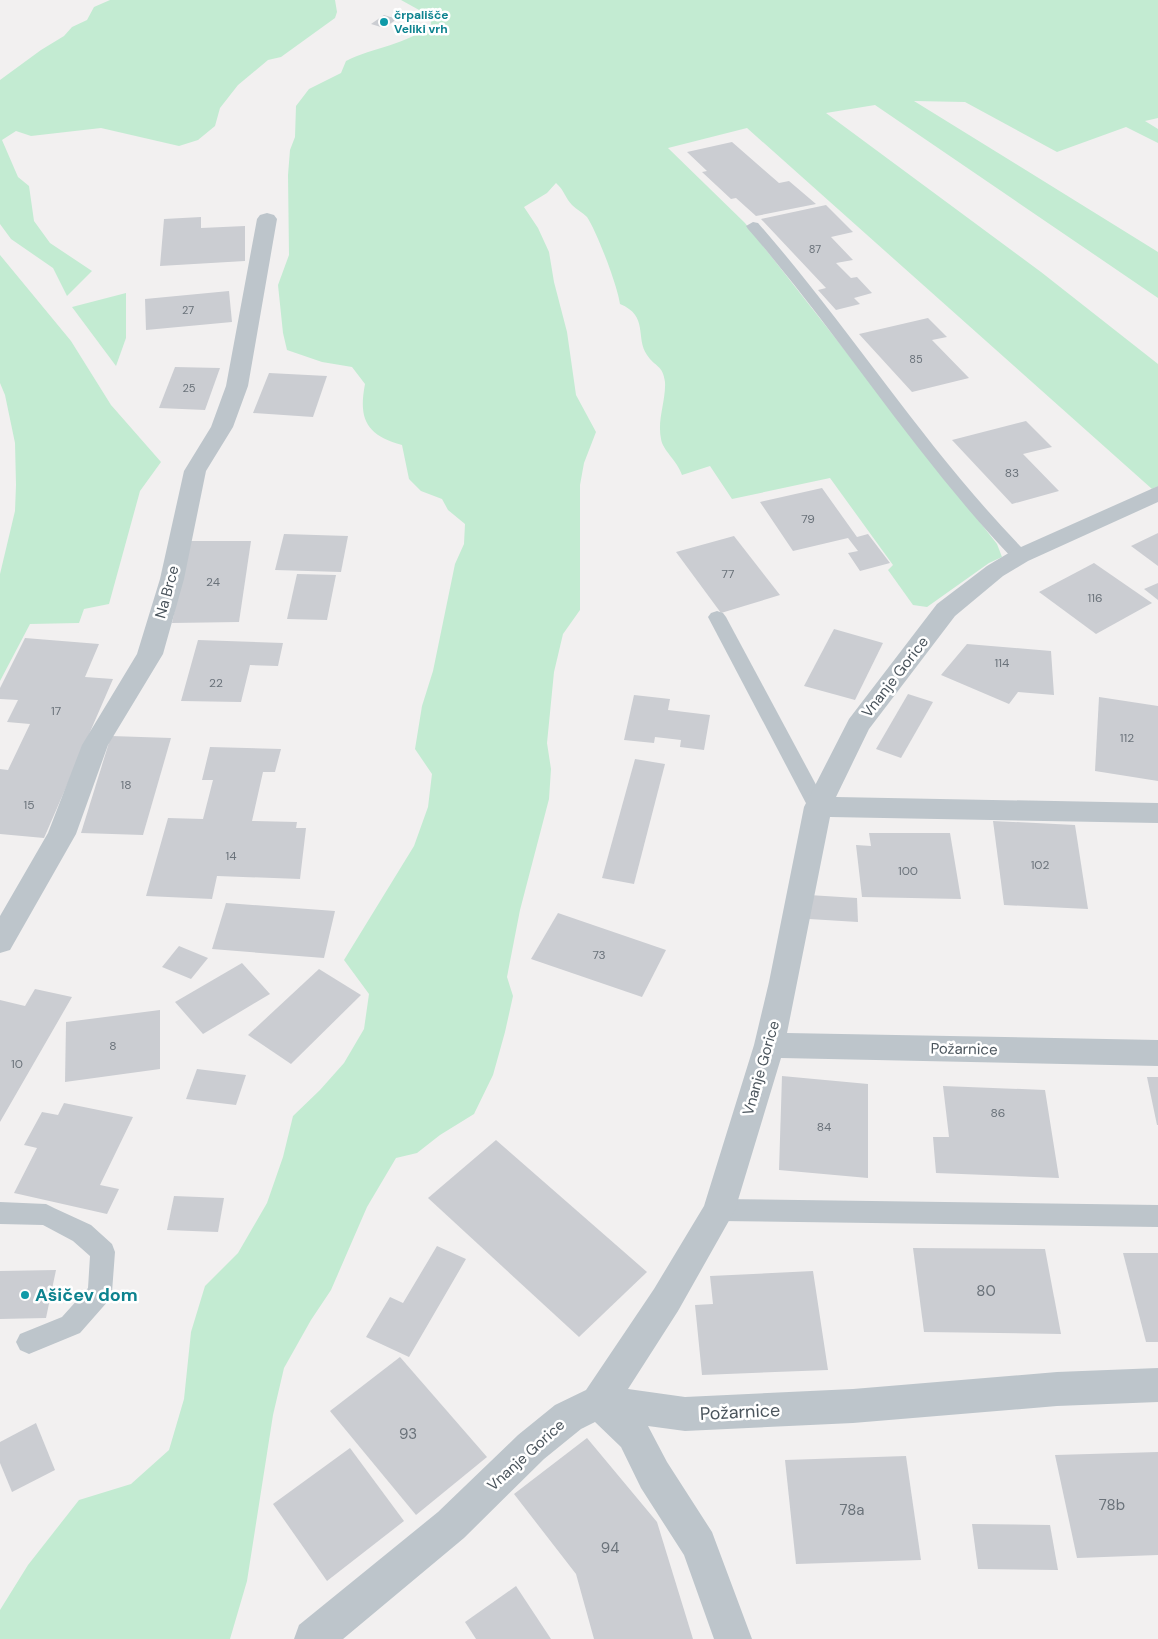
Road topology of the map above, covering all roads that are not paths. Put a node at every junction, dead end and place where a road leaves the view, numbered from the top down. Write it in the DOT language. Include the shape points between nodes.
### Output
graph roads {
  1 [pos="268,219"];
  2 [pos="753,226"];
  3 [pos="1158,493"];
  4 [pos="1020,556"];
  5 [pos="717,617"];
  6 [pos="818,807"];
  7 [pos="1158,813"];
  8 [pos="0,942"];
  9 [pos="769,1046"];
  10 [pos="1158,1053"];
  11 [pos="719,1210"];
  12 [pos="0,1213"];
  13 [pos="1158,1216"];
  14 [pos="28,1342"];
  15 [pos="1158,1385"];
  16 [pos="599,1402"];
  17 [pos="313,1639"];
  18 [pos="733,1639"];
  1 -- 8 [label="street, Na Brce" via="237,386 222,427 195,471 172,579 150,654 95,745 62,834"];
  2 -- 4 [label="lane" via="797,275 924,442"];
  3 -- 4 [label="street, Vnanje Gorice"];
  4 -- 6 [label="street, Vnanje Gorice" via="995,571 946,610 858,725"];
  5 -- 6 [label="lane"];
  6 -- 7 [label="street"];
  6 -- 9 [label="street, Vnanje Gorice"];
  9 -- 10 [label="street, Požarnice"];
  9 -- 11 [label="street, Vnanje Gorice"];
  11 -- 13 [label="lane"];
  11 -- 16 [label="street, Vnanje Gorice" via="666,1300"];
  12 -- 14 [label="lane" via="46,1216 82,1233 103,1252 100,1292 71,1325"];
  15 -- 16 [label="street, Požarnice" via="685,1414"];
  16 -- 17 [label="street, Vnanje Gorice" via="568,1417 451,1525"];
  16 -- 18 [label="street" via="634,1435 654,1475 699,1545"];
}
